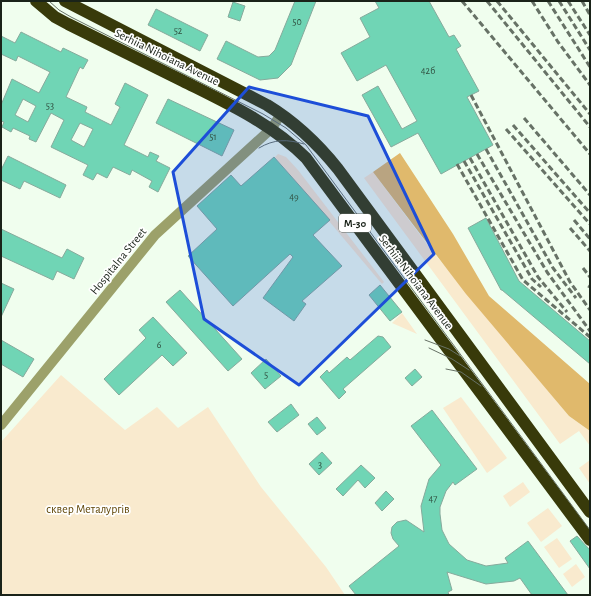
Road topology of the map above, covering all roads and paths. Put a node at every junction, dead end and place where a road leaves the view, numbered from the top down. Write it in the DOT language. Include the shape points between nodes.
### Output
graph roads {
  1 [pos="36,1"];
  2 [pos="65,1"];
  3 [pos="281,114"];
  4 [pos="272,128"];
  5 [pos="1,425"];
  6 [pos="590,512"];
  7 [pos="590,540"];
  1 -- 4 [label="highway, Serhiia Nihoiana Avenue / М-30" via="68,24"];
  2 -- 3 [label="highway, Serhiia Nihoiana Avenue / М-30"];
  3 -- 4 [label="street, Hospitalna Street"];
  3 -- 6 [label="highway, Serhiia Nihoiana Avenue / М-30" via="303,131 333,163"];
  4 -- 5 [label="street, Hospitalna Street" via="154,235"];
  4 -- 7 [label="highway, Serhiia Nihoiana Avenue / М-30" via="306,158"];
}
